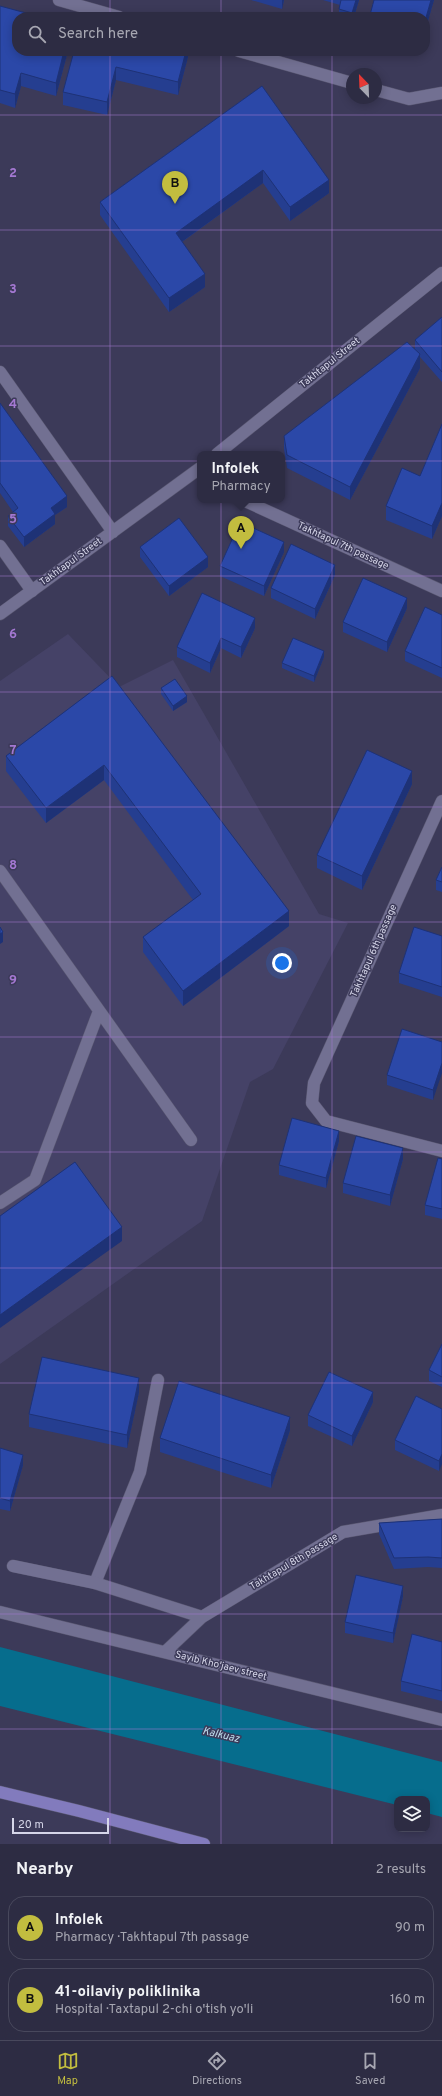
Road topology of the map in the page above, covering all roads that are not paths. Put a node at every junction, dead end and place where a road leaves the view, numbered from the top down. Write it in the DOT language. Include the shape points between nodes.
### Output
graph roads {
  1 [pos="59,0"];
  2 [pos="101,12"];
  3 [pos="257,56"];
  4 [pos="346,81"];
  5 [pos="382,92"];
  6 [pos="442,93"];
  7 [pos="442,273"];
  8 [pos="0,372"];
  9 [pos="221,451"];
  10 [pos="195,478"];
  11 [pos="250,503"];
  12 [pos="113,532"];
  13 [pos="0,546"];
  14 [pos="32,591"];
  15 [pos="442,591"];
  16 [pos="0,614"];
  17 [pos="442,801"];
  18 [pos="0,871"];
  19 [pos="99,1011"];
  20 [pos="191,1140"];
  21 [pos="442,1152"];
  22 [pos="0,1203"];
  23 [pos="158,1380"];
  24 [pos="442,1514"];
  25 [pos="13,1566"];
  26 [pos="95,1583"];
  27 [pos="0,1612"];
  28 [pos="202,1617"];
  29 [pos="165,1652"];
  30 [pos="442,1720"];
  31 [pos="0,1792"];
  32 [pos="204,1844"];
  1 -- 2 [label="street"];
  3 -- 4 [label="street"];
  5 -- 6 [label="street" via="409,99"];
  7 -- 9 [label="street, Takhtapul Street"];
  8 -- 12 [label="street"];
  10 -- 12 [label="street, Takhtapul Street"];
  11 -- 15 [label="street, Takhtapul 7th passage"];
  12 -- 14 [label="street, Takhtapul Street"];
  13 -- 14 [label="street"];
  14 -- 16 [label="street, Takhtapul Street"];
  17 -- 21 [label="street, Takhtapul 6th passage" via="314,1083 312,1103 326,1121"];
  18 -- 19 [label="street"];
  19 -- 20 [label="street"];
  19 -- 22 [label="street" via="35,1180"];
  23 -- 26 [label="street" via="140,1472"];
  24 -- 28 [label="street, Takhtapul 8th passage" via="342,1532"];
  25 -- 26 [label="street"];
  26 -- 28 [label="street"];
  27 -- 29 [label="street, Sayib Kho'jaev street"];
  28 -- 29 [label="street, Takhtapul 8th passage"];
  29 -- 30 [label="street, Sayib Kho'jaev street"];
  31 -- 32 [label="main road"];
}
